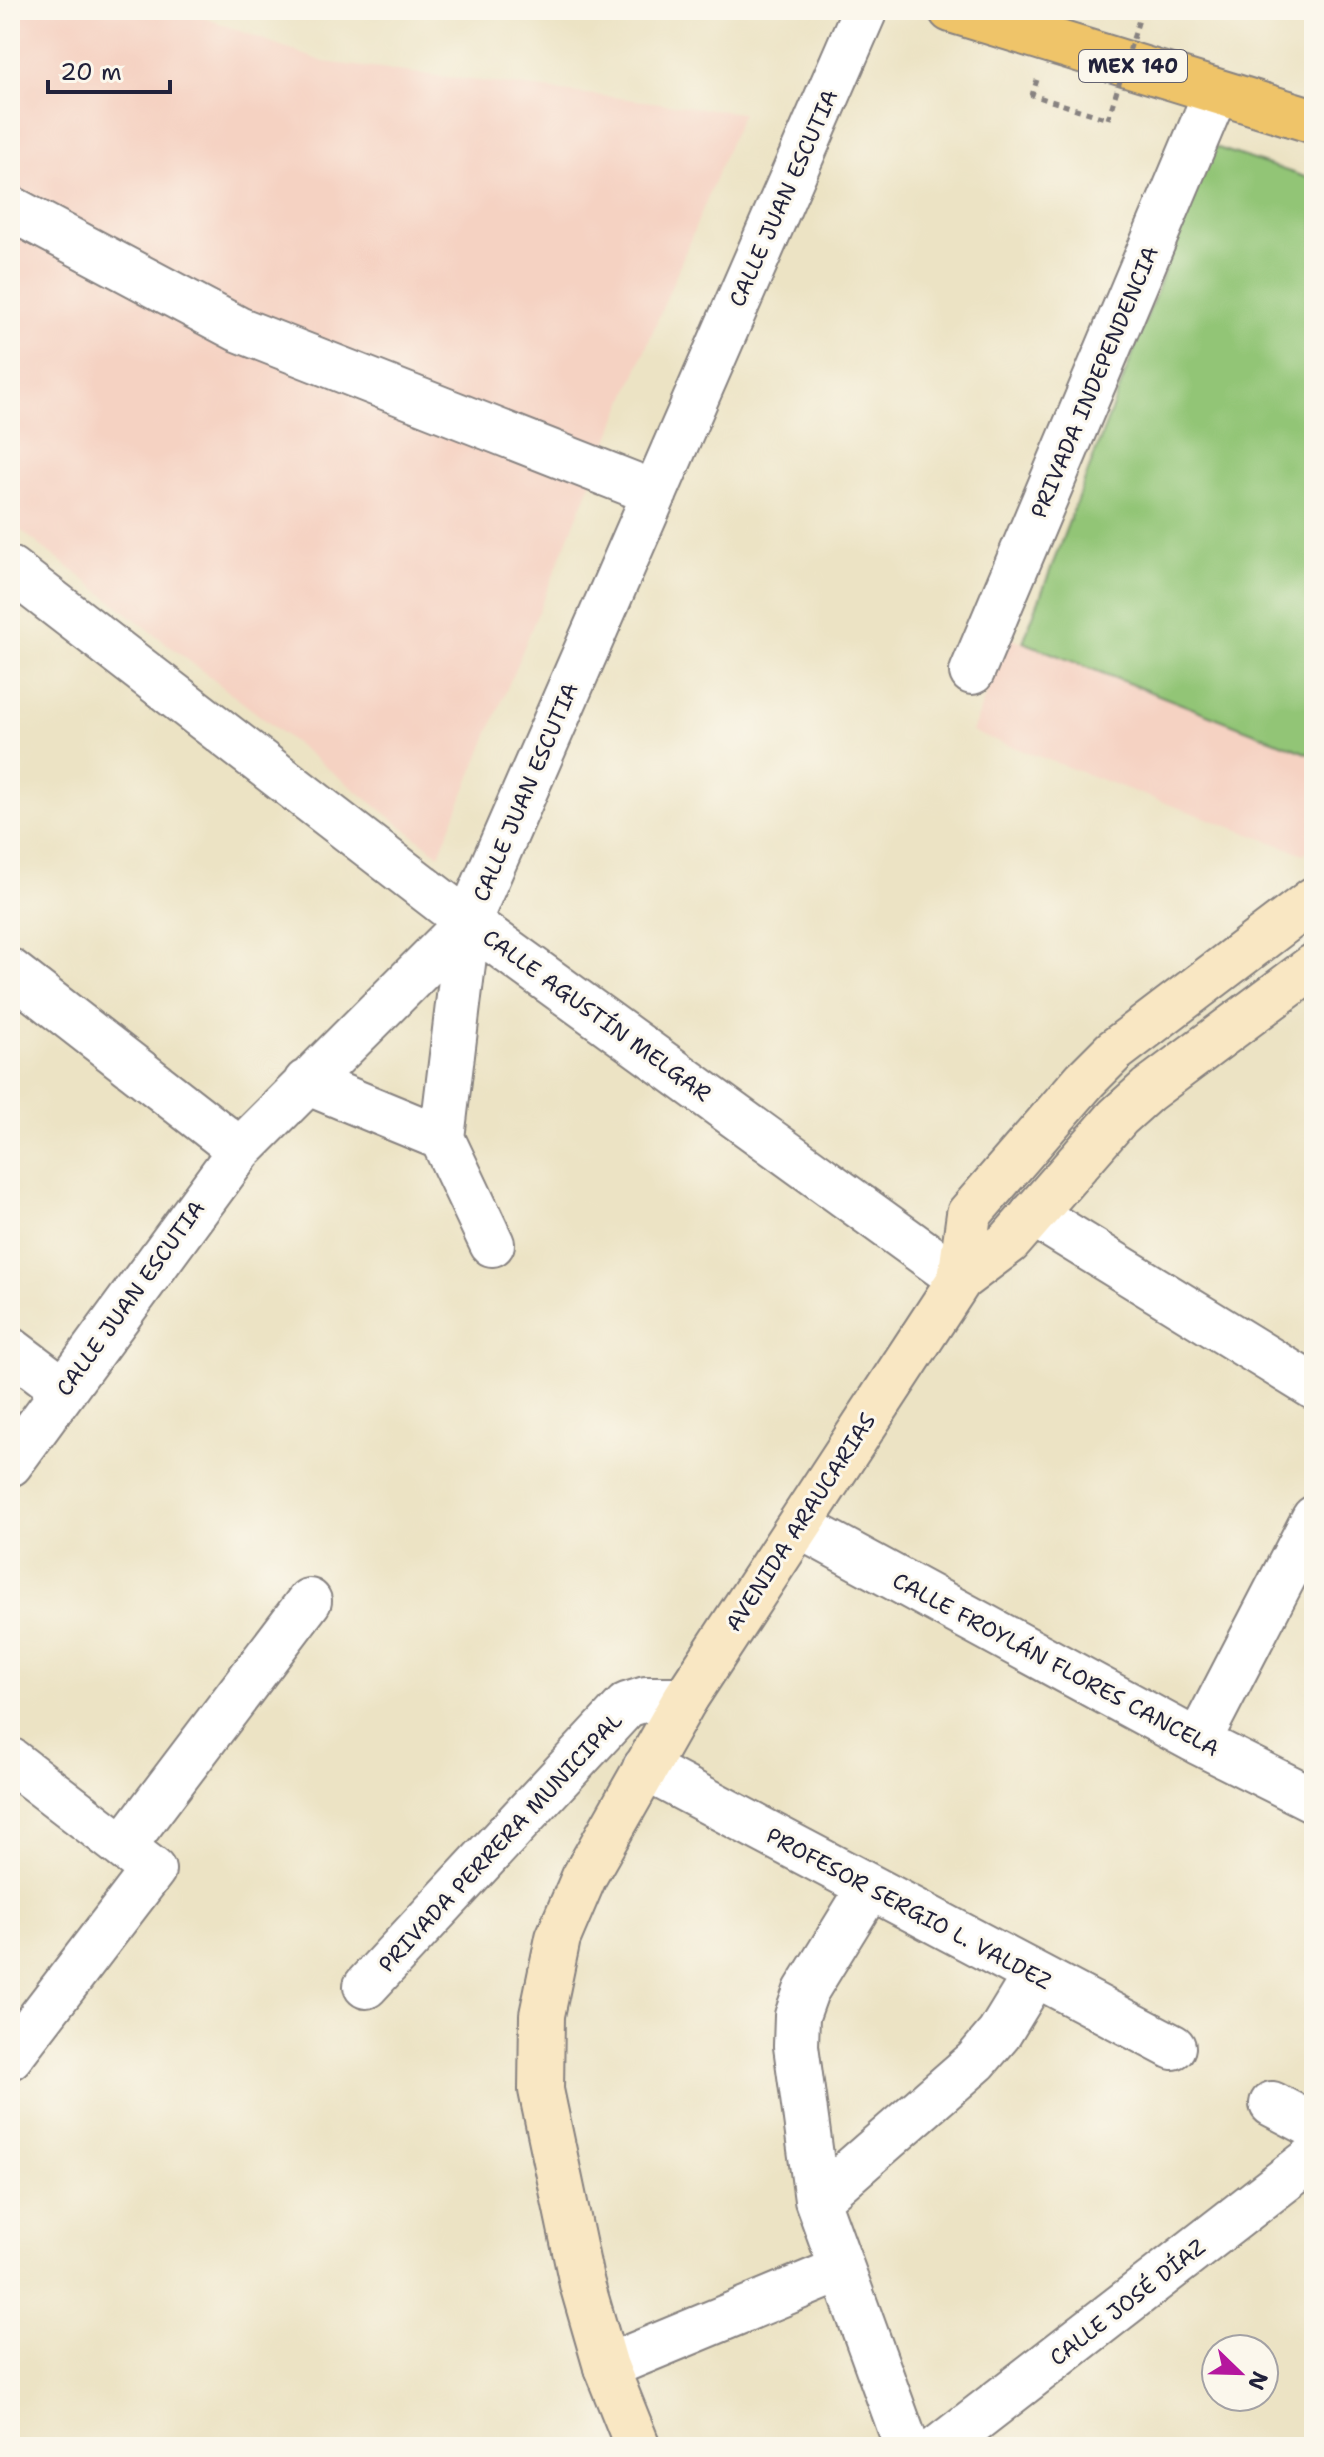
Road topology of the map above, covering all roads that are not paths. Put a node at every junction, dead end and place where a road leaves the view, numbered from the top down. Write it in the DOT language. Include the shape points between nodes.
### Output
graph roads {
  1 [pos="865,10"];
  2 [pos="951,10"];
  3 [pos="1216,92"];
  4 [pos="1314,121"];
  5 [pos="10,208"];
  6 [pos="655,493"];
  7 [pos="10,569"];
  8 [pos="972,672"];
  9 [pos="1314,899"];
  10 [pos="468,922"];
  11 [pos="10,971"];
  12 [pos="1310,977"];
  13 [pos="1114,1051"];
  14 [pos="306,1082"];
  15 [pos="1148,1090"];
  16 [pos="442,1138"];
  17 [pos="240,1150"];
  18 [pos="1033,1214"];
  19 [pos="492,1244"];
  20 [pos="960,1279"];
  21 [pos="10,1349"];
  22 [pos="1314,1387"];
  23 [pos="63,1389"];
  24 [pos="10,1464"];
  25 [pos="1314,1518"];
  26 [pos="799,1526"];
  27 [pos="309,1601"];
  28 [pos="685,1699"];
  29 [pos="1198,1742"];
  30 [pos="10,1760"];
  31 [pos="645,1768"];
  32 [pos="1314,1800"];
  33 [pos="138,1858"];
  34 [pos="870,1887"];
  35 [pos="1035,1975"];
  36 [pos="366,1986"];
  37 [pos="1173,2047"];
  38 [pos="10,2057"];
  39 [pos="1272,2104"];
  40 [pos="1314,2126"];
  41 [pos="1314,2157"];
  42 [pos="817,2200"];
  43 [pos="840,2270"];
  44 [pos="606,2367"];
  45 [pos="638,2447"];
  46 [pos="907,2447"];
  47 [pos="940,2447"];
  1 -- 6 [label="street, CALLE JUAN ESCUTIA"];
  2 -- 3 [label="highway, MEX 140"];
  3 -- 4 [label="highway, MEX 140"];
  3 -- 8 [label="street, PRIVADA INDEPENDENCIA"];
  5 -- 6 [label="street" via="238,329"];
  6 -- 10 [label="street, CALLE JUAN ESCUTIA"];
  7 -- 10 [label="street, CALLE AGUSTÍN MELGAR"];
  9 -- 13 [label="street, AVENIDA ARAUCARIAS"];
  10 -- 14 [label="street, CALLE JUAN ESCUTIA"];
  10 -- 16 [label="street"];
  10 -- 20 [label="street, CALLE AGUSTÍN MELGAR"];
  11 -- 17 [label="street"];
  12 -- 15 [label="street, AVENIDA ARAUCARIAS"];
  13 -- 15 [label="street"];
  13 -- 20 [label="street, AVENIDA ARAUCARIAS" via="969,1214"];
  14 -- 16 [label="street"];
  14 -- 17 [label="street, CALLE JUAN ESCUTIA"];
  15 -- 18 [label="street, AVENIDA ARAUCARIAS"];
  16 -- 19 [label="street"];
  17 -- 23 [label="street, CALLE JUAN ESCUTIA"];
  18 -- 20 [label="street, AVENIDA ARAUCARIAS" via="1009,1242"];
  18 -- 22 [label="street"];
  20 -- 26 [label="street, AVENIDA ARAUCARIAS"];
  21 -- 23 [label="street"];
  23 -- 24 [label="street, CALLE JUAN ESCUTIA"];
  25 -- 29 [label="street"];
  26 -- 28 [label="street, AVENIDA ARAUCARIAS"];
  26 -- 29 [label="street, CALLE FROYLÁN FLORES CANCELA"];
  27 -- 33 [label="street"];
  28 -- 31 [label="street, AVENIDA ARAUCARIAS"];
  28 -- 36 [label="street, PRIVADA PERRERA MUNICIPAL" via="646,1699 627,1705"];
  29 -- 32 [label="street, CALLE FROYLÁN FLORES CANCELA"];
  30 -- 33 [label="street"];
  31 -- 34 [label="street, PROFESOR SERGIO L. VALDEZ"];
  31 -- 44 [label="street, AVENIDA ARAUCARIAS" via="584,1877 558,1938 542,2015 541,2090 582,2284"];
  33 -- 38 [label="street"];
  34 -- 35 [label="street, PROFESOR SERGIO L. VALDEZ"];
  34 -- 42 [label="street" via="806,1991 797,2016 796,2046"];
  35 -- 37 [label="street, PROFESOR SERGIO L. VALDEZ"];
  35 -- 42 [label="street" via="976,2061"];
  39 -- 40 [label="street"];
  41 -- 47 [label="street, CALLE JOSÉ DÍAZ"];
  42 -- 43 [label="street"];
  43 -- 44 [label="street"];
  43 -- 46 [label="street"];
  44 -- 45 [label="street, AVENIDA ARAUCARIAS"];
}
